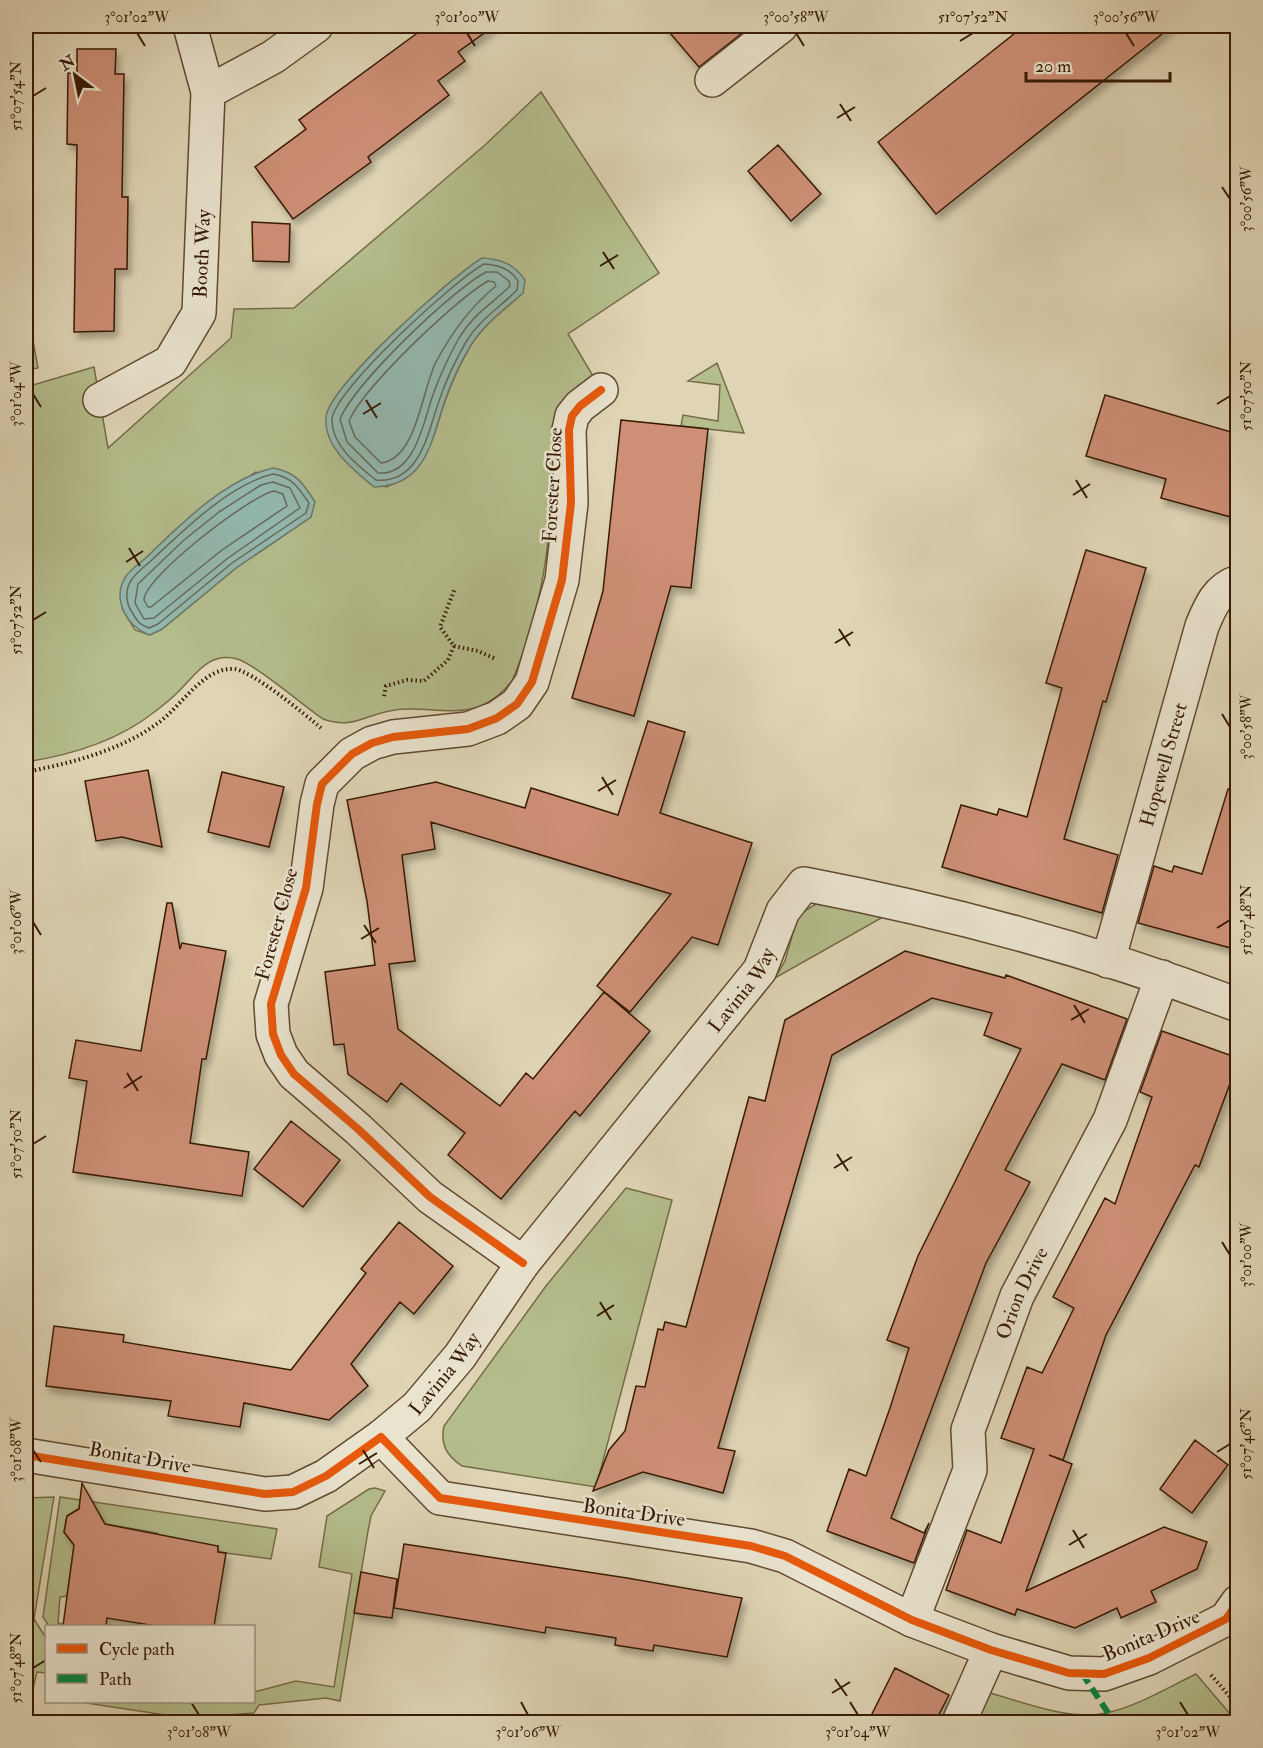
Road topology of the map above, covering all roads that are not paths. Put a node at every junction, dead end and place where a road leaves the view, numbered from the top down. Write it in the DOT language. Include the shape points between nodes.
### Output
graph roads {
  1 [pos="190,26"];
  2 [pos="316,26"];
  3 [pos="781,26"];
  4 [pos="712,80"];
  5 [pos="208,92"];
  6 [pos="602,390"];
  7 [pos="100,400"];
  8 [pos="1238,582"];
  9 [pos="1108,961"];
  10 [pos="1162,977"];
  11 [pos="1238,1005"];
  12 [pos="523,1263"];
  13 [pos="381,1437"];
  14 [pos="26,1455"];
  15 [pos="1238,1602"];
  16 [pos="912,1620"];
  17 [pos="991,1650"];
  18 [pos="959,1722"];
  1 -- 5 [label="street, Booth Way"];
  2 -- 5 [label="street" via="273,57"];
  3 -- 4 [label="street"];
  5 -- 7 [label="street, Booth Way" via="199,313 170,362"];
  6 -- 12 [label="street, Forester Close" via="580,406 568,430 571,503 562,580 532,682 517,704 496,718 468,729 372,743 352,754 322,784 306,888 271,1004 273,1034 294,1074 430,1197"];
  8 -- 9 [label="street, Hopewell Street" via="1227,585 1212,602 1202,626"];
  9 -- 10 [label="street, Lavinia Way"];
  9 -- 12 [label="street, Lavinia Way" via="893,901 804,884 783,911 760,970"];
  10 -- 11 [label="street, Lavinia Way"];
  10 -- 16 [label="street, Orion Drive" via="1110,1120 1017,1296 968,1430 970,1470"];
  12 -- 13 [label="street, Lavinia Way" via="460,1356 417,1407"];
  13 -- 14 [label="street, Bonita Drive" via="326,1476 293,1492 265,1494"];
  13 -- 16 [label="street, Bonita Drive" via="440,1498 751,1546 785,1556"];
  15 -- 17 [label="street, Bonita Drive" via="1226,1619 1199,1634 1104,1674 1069,1673"];
  16 -- 17 [label="street, Bonita Drive"];
  17 -- 18 [label="street"];
}
